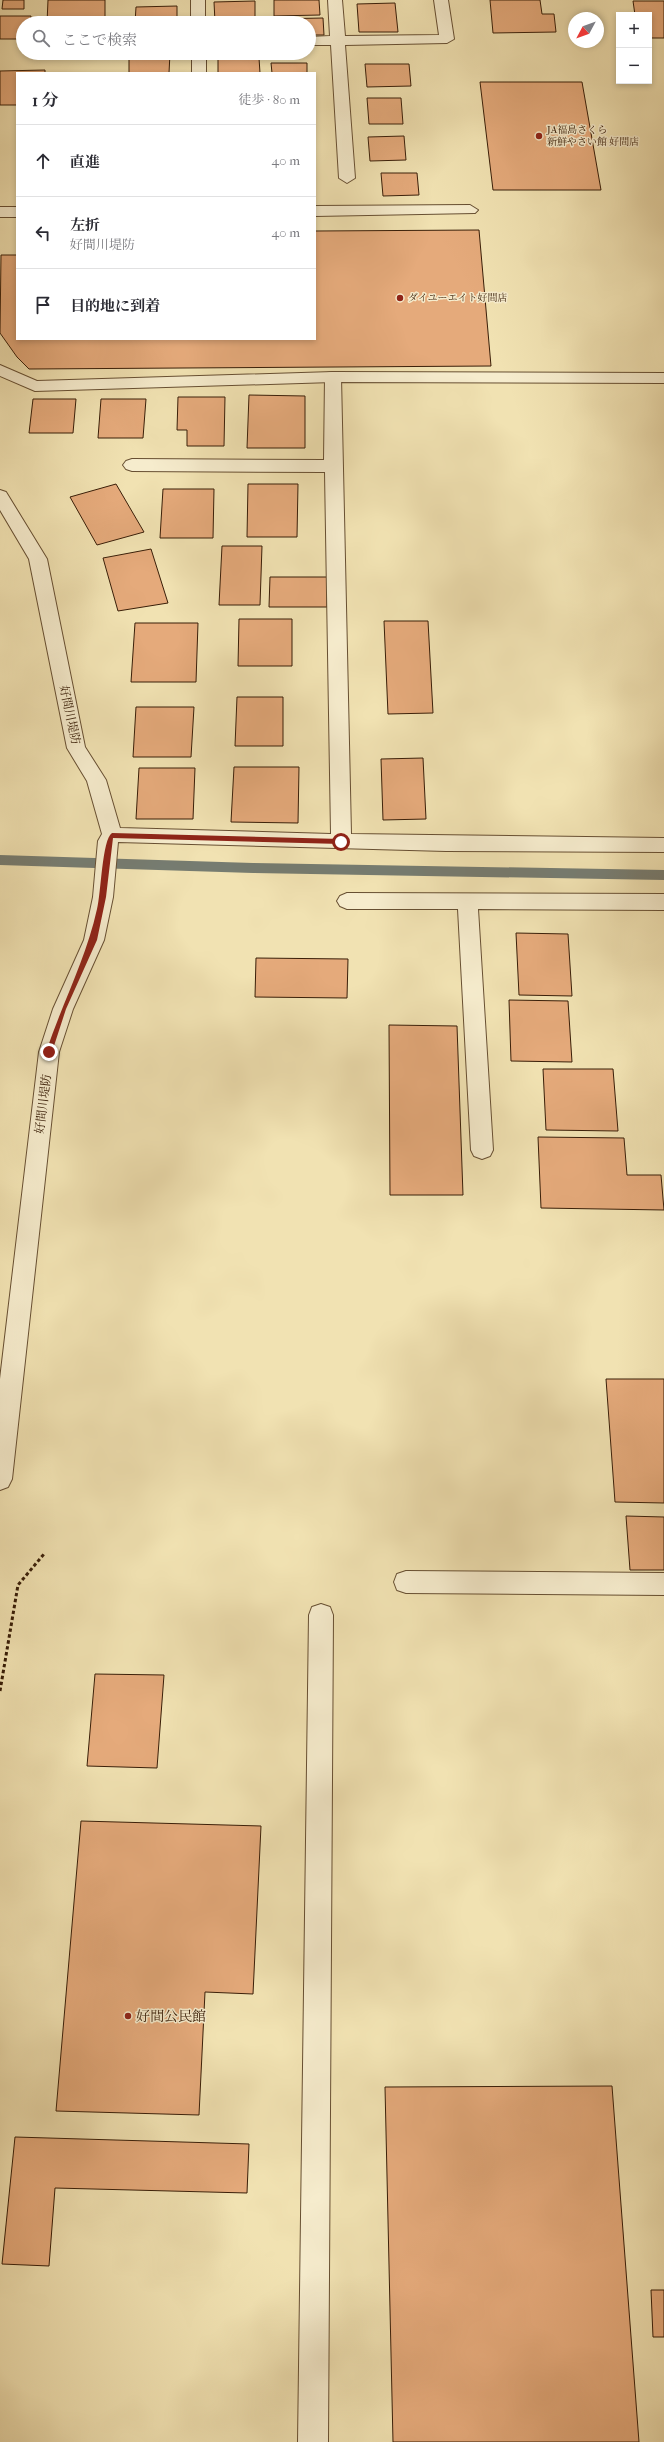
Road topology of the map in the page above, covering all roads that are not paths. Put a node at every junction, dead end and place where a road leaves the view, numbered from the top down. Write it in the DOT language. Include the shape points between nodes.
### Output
graph roads {
  1 [pos="198,0"];
  2 [pos="335,0"];
  3 [pos="441,0"];
  4 [pos="198,16"];
  5 [pos="316,41"];
  6 [pos="338,41"];
  7 [pos="198,60"];
  8 [pos="199,72"];
  9 [pos="346,178"];
  10 [pos="470,210"];
  11 [pos="316,211"];
  12 [pos="0,212"];
  13 [pos="16,212"];
  14 [pos="0,370"];
  15 [pos="333,377"];
  16 [pos="664,378"];
  17 [pos="132,465"];
  18 [pos="333,466"];
  19 [pos="0,496"];
  20 [pos="110,838"];
  21 [pos="341,842"];
  22 [pos="664,845"];
  23 [pos="347,901"];
  24 [pos="468,901"];
  25 [pos="664,902"];
  26 [pos="482,1150"];
  27 [pos="0,1479"];
  28 [pos="406,1582"];
  29 [pos="664,1584"];
  30 [pos="322,1615"];
  31 [pos="313,2442"];
  1 -- 4 [label="street"];
  2 -- 6 [label="street"];
  3 -- 6 [label="street" via="447,39"];
  5 -- 6 [label="street"];
  6 -- 9 [label="street"];
  7 -- 8 [label="street"];
  10 -- 11 [label="street"];
  12 -- 13 [label="street"];
  14 -- 15 [label="street" via="35,386"];
  15 -- 16 [label="street"];
  15 -- 18 [label="street"];
  17 -- 18 [label="street"];
  18 -- 21 [label="street"];
  19 -- 20 [label="street, 好間川堤防" via="38,559 76,748 96,780"];
  20 -- 21 [label="street"];
  20 -- 27 [label="street, 好間川堤防" via="103,897 94,940 63,1009 49,1052"];
  21 -- 22 [label="street"];
  23 -- 24 [label="street"];
  24 -- 25 [label="street"];
  24 -- 26 [label="street"];
  28 -- 29 [label="street"];
  30 -- 31 [label="street"];
}
